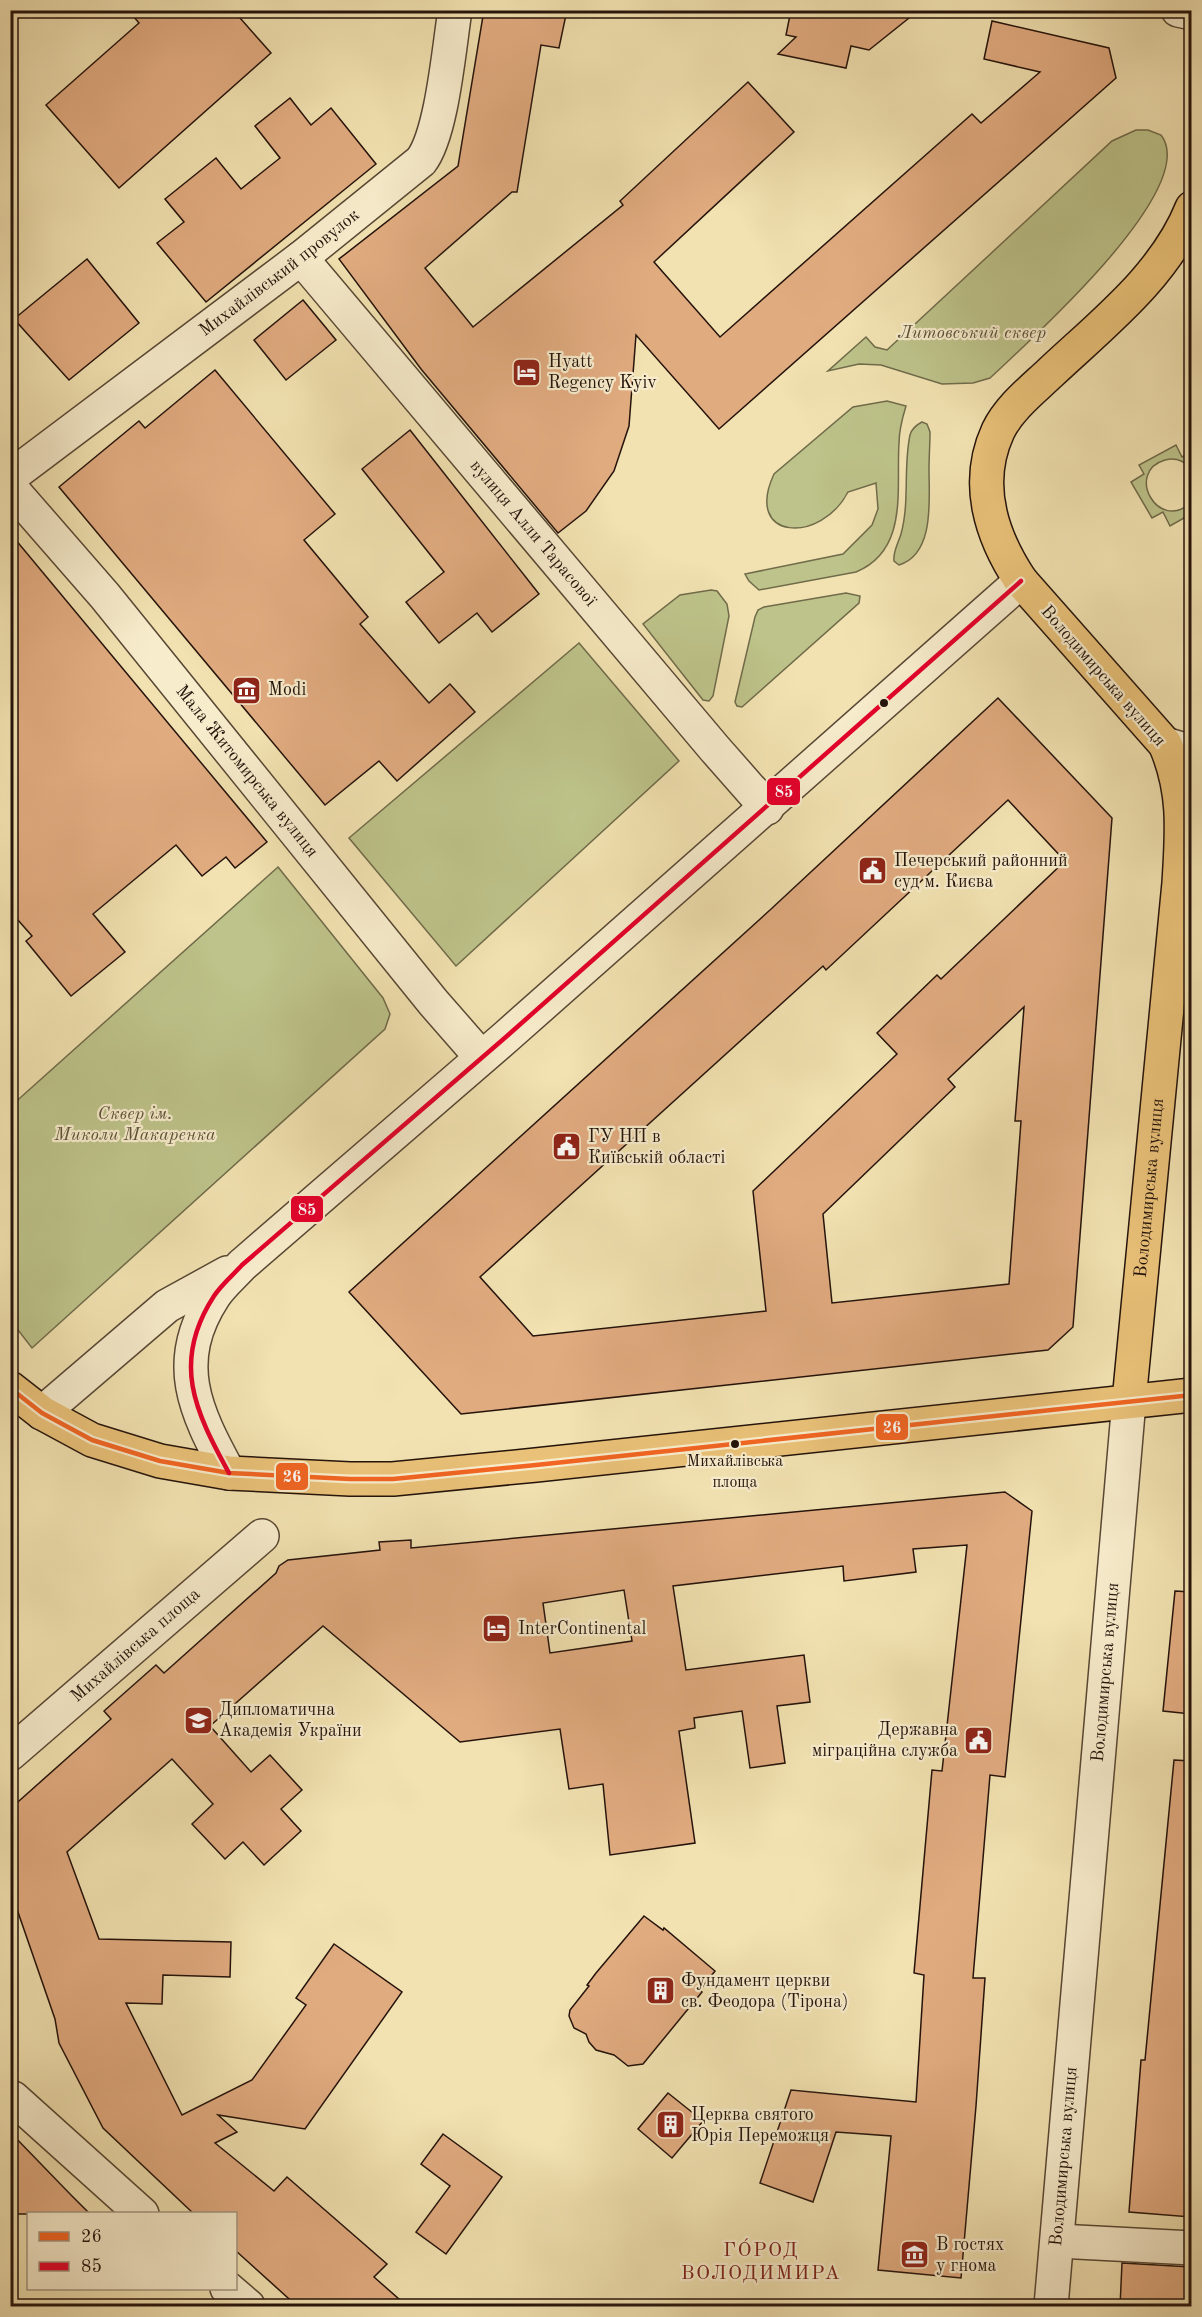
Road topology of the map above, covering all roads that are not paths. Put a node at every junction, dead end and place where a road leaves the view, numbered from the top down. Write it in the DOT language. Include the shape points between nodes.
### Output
graph roads {
  1 [pos="455,10"];
  2 [pos="1178,10"];
  3 [pos="1191,13"];
  4 [pos="1191,208"];
  5 [pos="301,258"];
  6 [pos="10,477"];
  7 [pos="10,487"];
  8 [pos="1021,581"];
  9 [pos="1178,748"];
  10 [pos="767,808"];
  11 [pos="482,1058"];
  12 [pos="242,1265"];
  13 [pos="10,1388"];
  14 [pos="1191,1395"];
  15 [pos="1129,1401"];
  16 [pos="42,1413"];
  17 [pos="229,1473"];
  18 [pos="262,1536"];
  19 [pos="10,1754"];
  20 [pos="13,2098"];
  21 [pos="140,2212"];
  22 [pos="1058,2241"];
  23 [pos="1191,2248"];
  24 [pos="228,2290"];
  25 [pos="248,2307"];
  26 [pos="1052,2307"];
  1 -- 5 [label="street, Михайлівський провулок" via="438,119 428,152"];
  2 -- 3 [label="street"];
  4 -- 8 [label="main road, Володимирська вулиця" via="1160,262 1124,303 1014,407 998,430 987,466 985,491 1005,557"];
  5 -- 6 [label="street, Михайлівський провулок"];
  5 -- 10 [label="street, вулиця Алли Тарасової"];
  7 -- 11 [label="street, Мала Житомирська вулиця" via="105,596"];
  8 -- 9 [label="main road, Володимирська вулиця"];
  8 -- 10 [label="street"];
  9 -- 15 [label="main road, Володимирська вулиця" via="1175,766 1182,839"];
  10 -- 11 [label="street"];
  11 -- 12 [label="street"];
  12 -- 16 [label="street" via="167,1306"];
  12 -- 17 [label="street" via="214,1295 196,1330 191,1358 192,1392 205,1429"];
  13 -- 16 [label="main road"];
  14 -- 15 [label="main road"];
  15 -- 17 [label="main road" via="393,1479"];
  15 -- 22 [label="street, Володимирська вулиця"];
  16 -- 17 [label="main road" via="104,1443 160,1461"];
  18 -- 19 [label="street, Михайлівська площа"];
  20 -- 21 [label="street"];
  22 -- 23 [label="street"];
  22 -- 26 [label="street, Володимирська вулиця"];
  24 -- 25 [label="street"];
}
